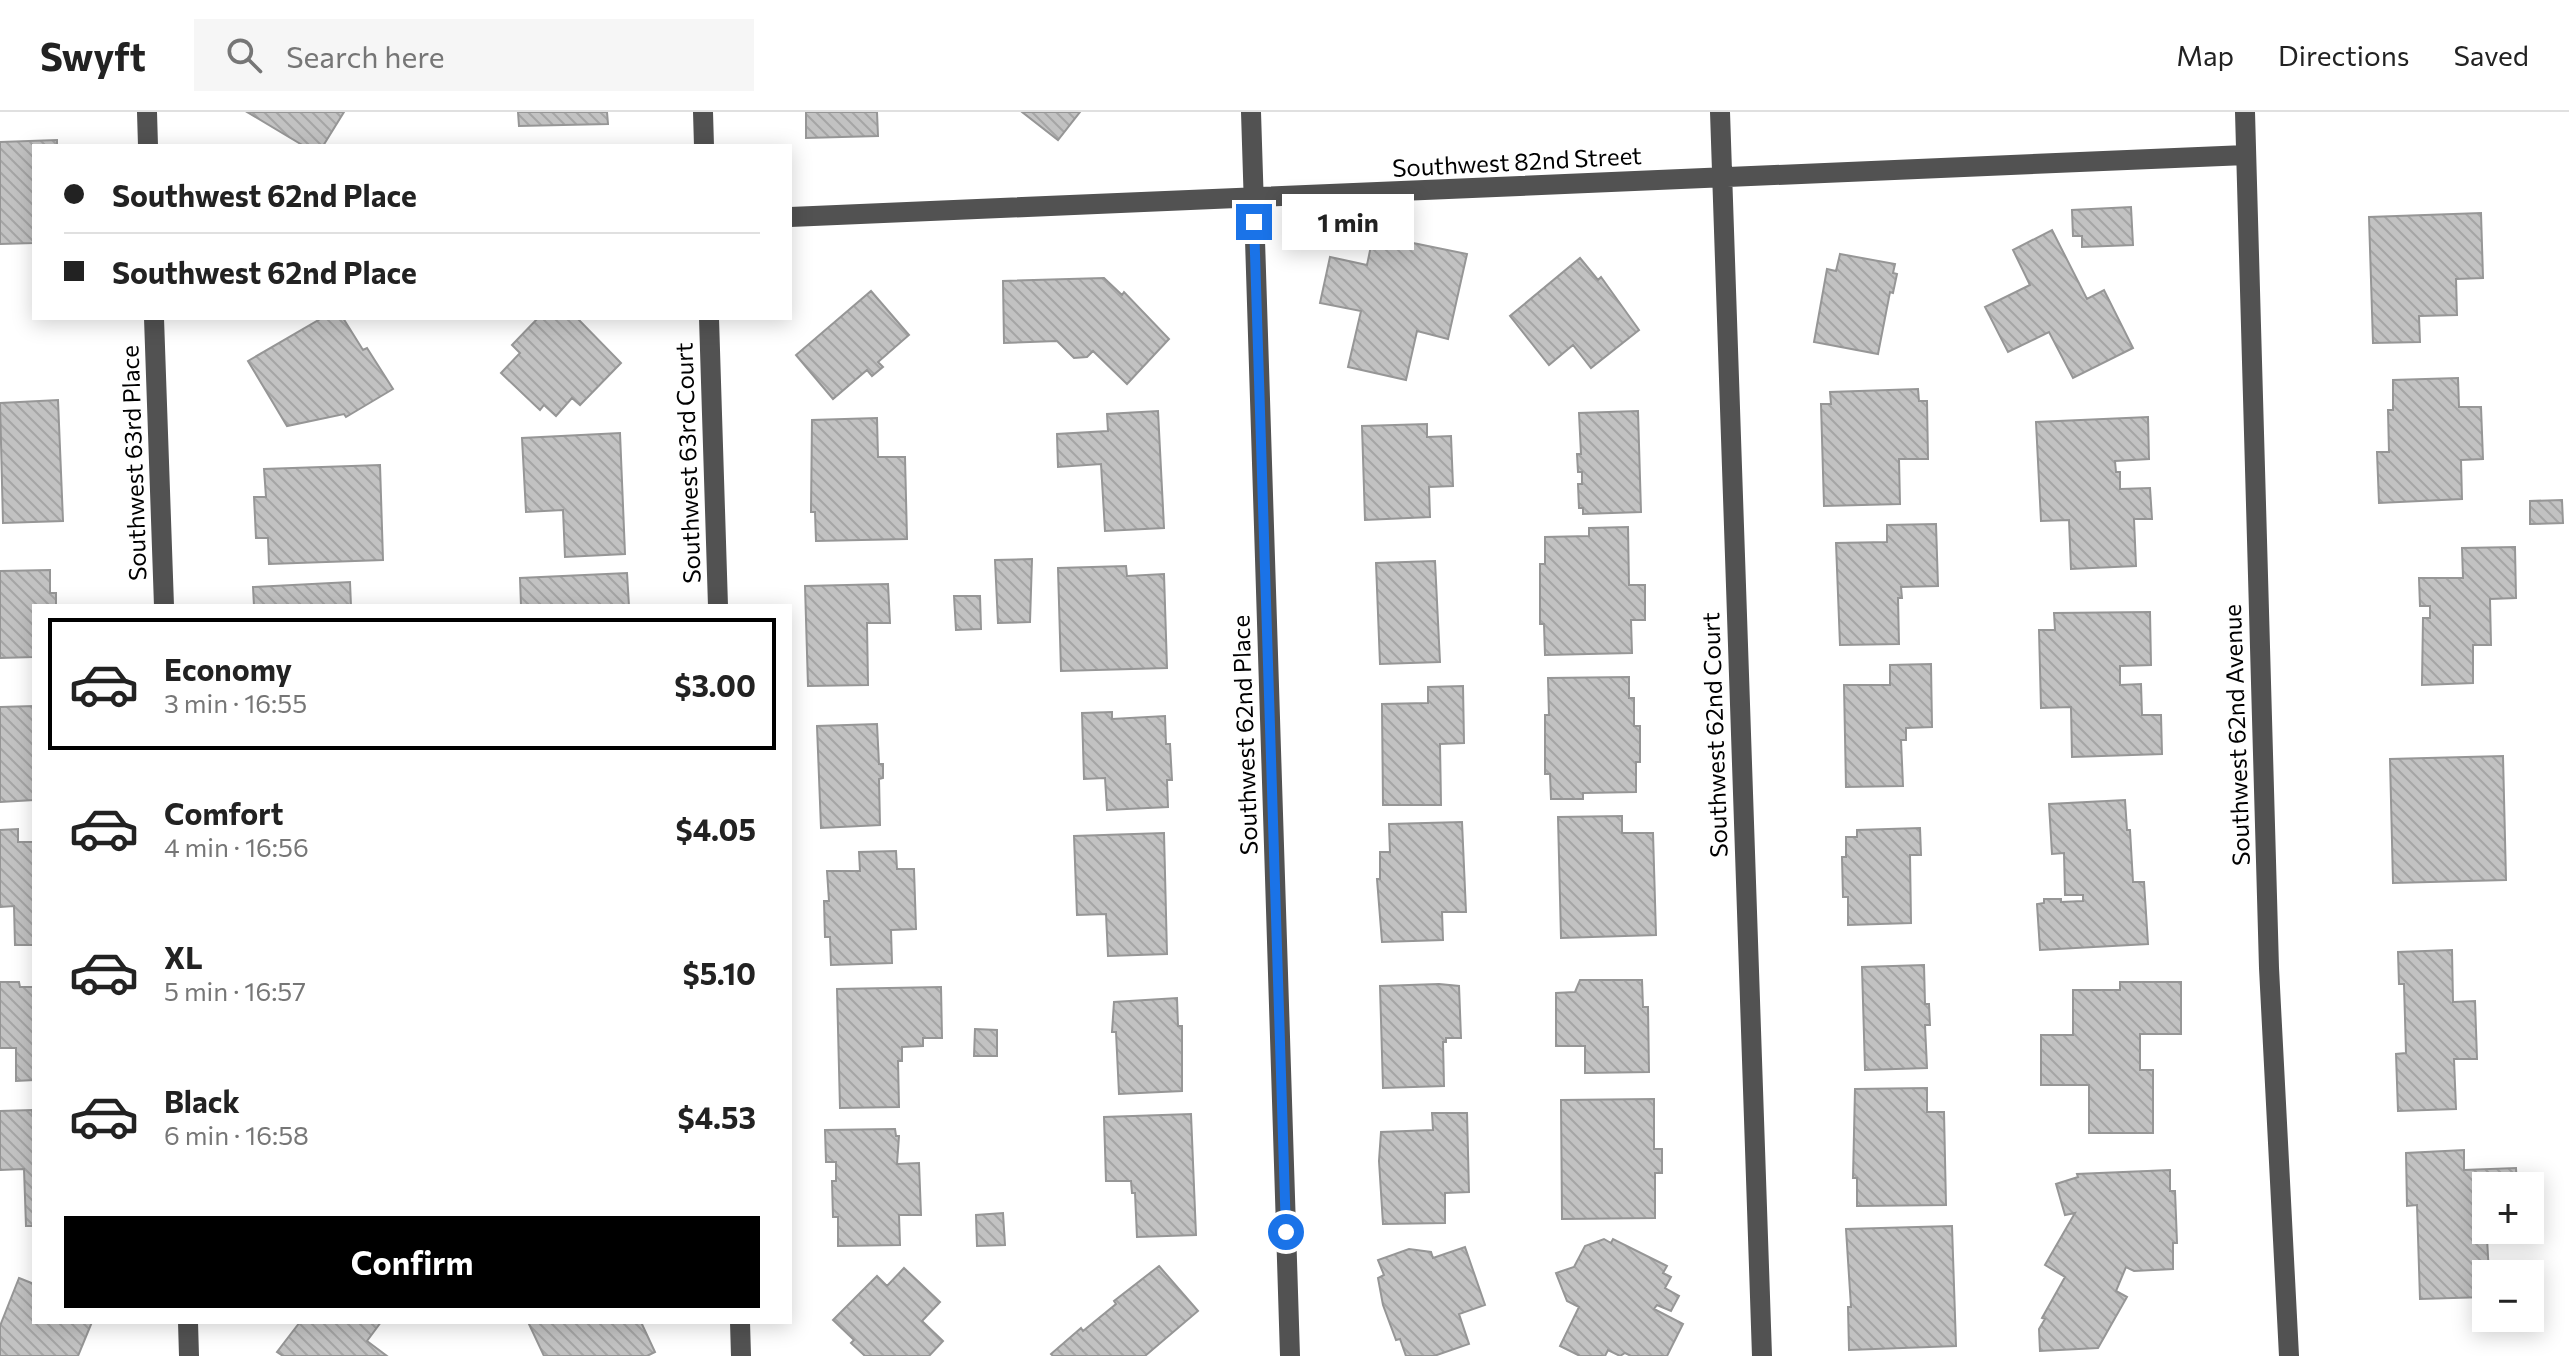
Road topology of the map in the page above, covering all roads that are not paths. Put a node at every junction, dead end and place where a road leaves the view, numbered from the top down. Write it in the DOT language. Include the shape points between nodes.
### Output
graph roads {
  1 [pos="147,112"];
  2 [pos="703,112"];
  3 [pos="1251,112"];
  4 [pos="1720,112"];
  5 [pos="2245,112"];
  6 [pos="148,144"];
  7 [pos="704,144"];
  8 [pos="2246,155"];
  9 [pos="1721,177"];
  10 [pos="1253,199"];
  11 [pos="792,217"];
  12 [pos="154,320"];
  13 [pos="709,320"];
  14 [pos="164,604"];
  15 [pos="718,604"];
  16 [pos="188,1324"];
  17 [pos="740,1324"];
  18 [pos="189,1356"];
  19 [pos="741,1356"];
  20 [pos="1290,1356"];
  21 [pos="1762,1356"];
  22 [pos="2289,1356"];
  1 -- 6 [label="street"];
  2 -- 7 [label="street"];
  3 -- 10 [label="street, Southwest 62nd Place"];
  4 -- 9 [label="street, Southwest 62nd Court"];
  5 -- 8 [label="street, Southwest 62nd Avenue"];
  8 -- 9 [label="street, Southwest 82nd Street"];
  8 -- 22 [label="street, Southwest 62nd Avenue" via="2269,952"];
  9 -- 10 [label="street, Southwest 82nd Street"];
  9 -- 21 [label="street, Southwest 62nd Court"];
  10 -- 11 [label="street, Southwest 82nd Street"];
  10 -- 20 [label="street, Southwest 62nd Place"];
  12 -- 14 [label="street, Southwest 63rd Place"];
  13 -- 15 [label="street, Southwest 63rd Court"];
  16 -- 18 [label="street"];
  17 -- 19 [label="street"];
}
